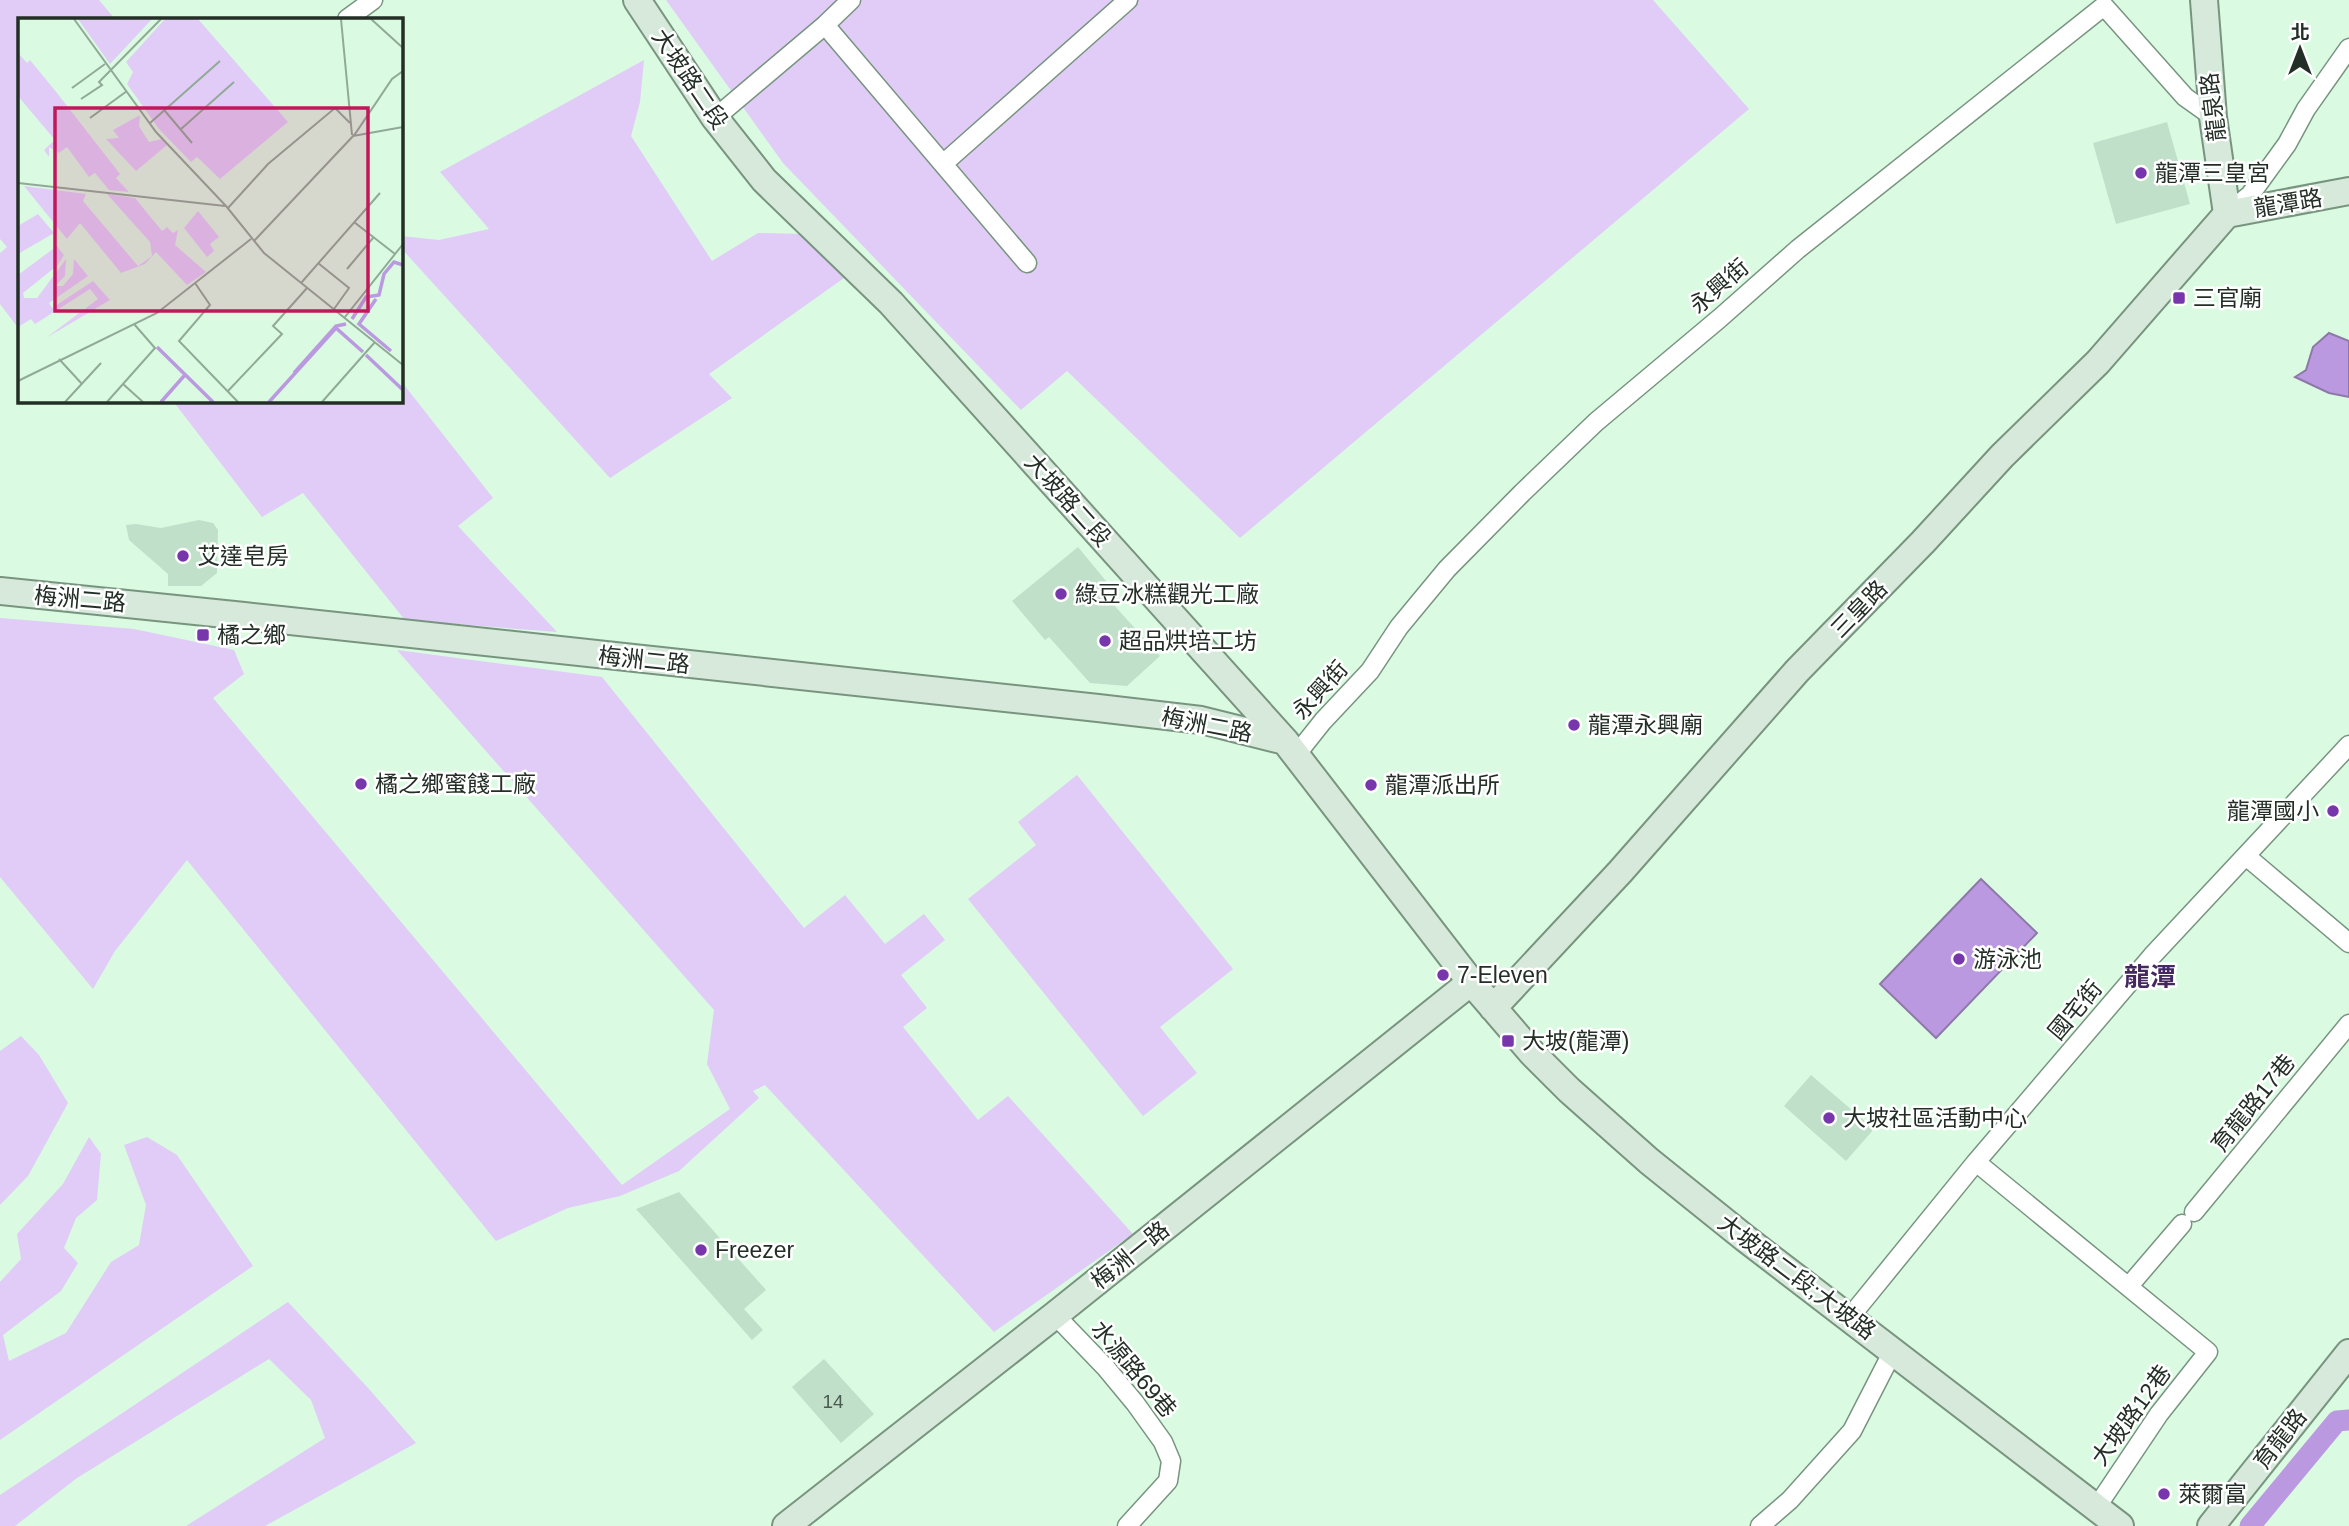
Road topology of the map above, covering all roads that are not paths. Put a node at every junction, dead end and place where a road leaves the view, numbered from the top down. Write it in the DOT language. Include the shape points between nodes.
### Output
graph roads {
  1 [pos="373,0"];
  2 [pos="637,0"];
  3 [pos="851,0"];
  4 [pos="1128,0"];
  5 [pos="2204,0"];
  6 [pos="348,18"];
  7 [pos="825,25"];
  8 [pos="2349,48"];
  9 [pos="2213,117"];
  10 [pos="715,118"];
  11 [pos="944,163"];
  12 [pos="2349,191"];
  13 [pos="2227,214"];
  14 [pos="1027,262"];
  15 [pos="0,592"];
  16 [pos="2349,745"];
  17 [pos="1291,748"];
  18 [pos="2246,856"];
  19 [pos="2349,943"];
  20 [pos="1471,982"];
  21 [pos="1493,1007"];
  22 [pos="2349,1024"];
  23 [pos="1976,1163"];
  24 [pos="2129,1286"];
  25 [pos="1055,1315"];
  26 [pos="1850,1317"];
  27 [pos="1893,1351"];
  28 [pos="2349,1353"];
  29 [pos="2096,1508"];
  30 [pos="786,1526"];
  31 [pos="1127,1526"];
  32 [pos="1760,1526"];
  33 [pos="2120,1526"];
  34 [pos="2211,1526"];
  1 -- 6 [label="street"];
  2 -- 10 [label="street, 大坡路二段"];
  3 -- 7 [label="street"];
  4 -- 11 [label="street"];
  5 -- 9 [label="street, 龍泉路"];
  7 -- 10 [label="street"];
  7 -- 11 [label="street"];
  8 -- 13 [label="street" via="2250,195"];
  9 -- 13 [label="street, 龍泉路"];
  9 -- 17 [label="street, 永興街" via="2185,97 2104,6 1798,249 1596,422 1447,569 1370,671"];
  10 -- 17 [label="street, 大坡路二段" via="764,180 891,303"];
  11 -- 14 [label="street"];
  12 -- 13 [label="street, 龍潭路"];
  13 -- 21 [label="street, 三皇路" via="2098,362 1797,671 1620,872"];
  15 -- 17 [label="street, 梅洲二路" via="1201,720"];
  16 -- 18 [label="street, 國宅街"];
  17 -- 20 [label="street, 大坡路二段"];
  18 -- 19 [label="street"];
  18 -- 23 [label="street, 國宅街" via="2152,956"];
  20 -- 21 [label="street, 大坡路二段"];
  20 -- 25 [label="street, 梅洲一路"];
  21 -- 26 [label="street, 大坡路二段;大坡路" via="1569,1090 1649,1161"];
  22 -- 24 [label="street, 育龍路17巷"];
  23 -- 24 [label="street"];
  23 -- 26 [label="street, 國宅街"];
  24 -- 29 [label="street, 大坡路12巷" via="2208,1352 2159,1414"];
  25 -- 30 [label="street, 梅洲一路"];
  25 -- 31 [label="street, 水源路69巷" via="1135,1403 1171,1461 1168,1481"];
  26 -- 27 [label="street, 大坡路二段;大坡路"];
  27 -- 29 [label="street, 大坡路二段;大坡路"];
  27 -- 32 [label="street" via="1852,1432"];
  28 -- 34 [label="street, 育龍路"];
  29 -- 33 [label="street, 大坡路二段;大坡路"];
}
